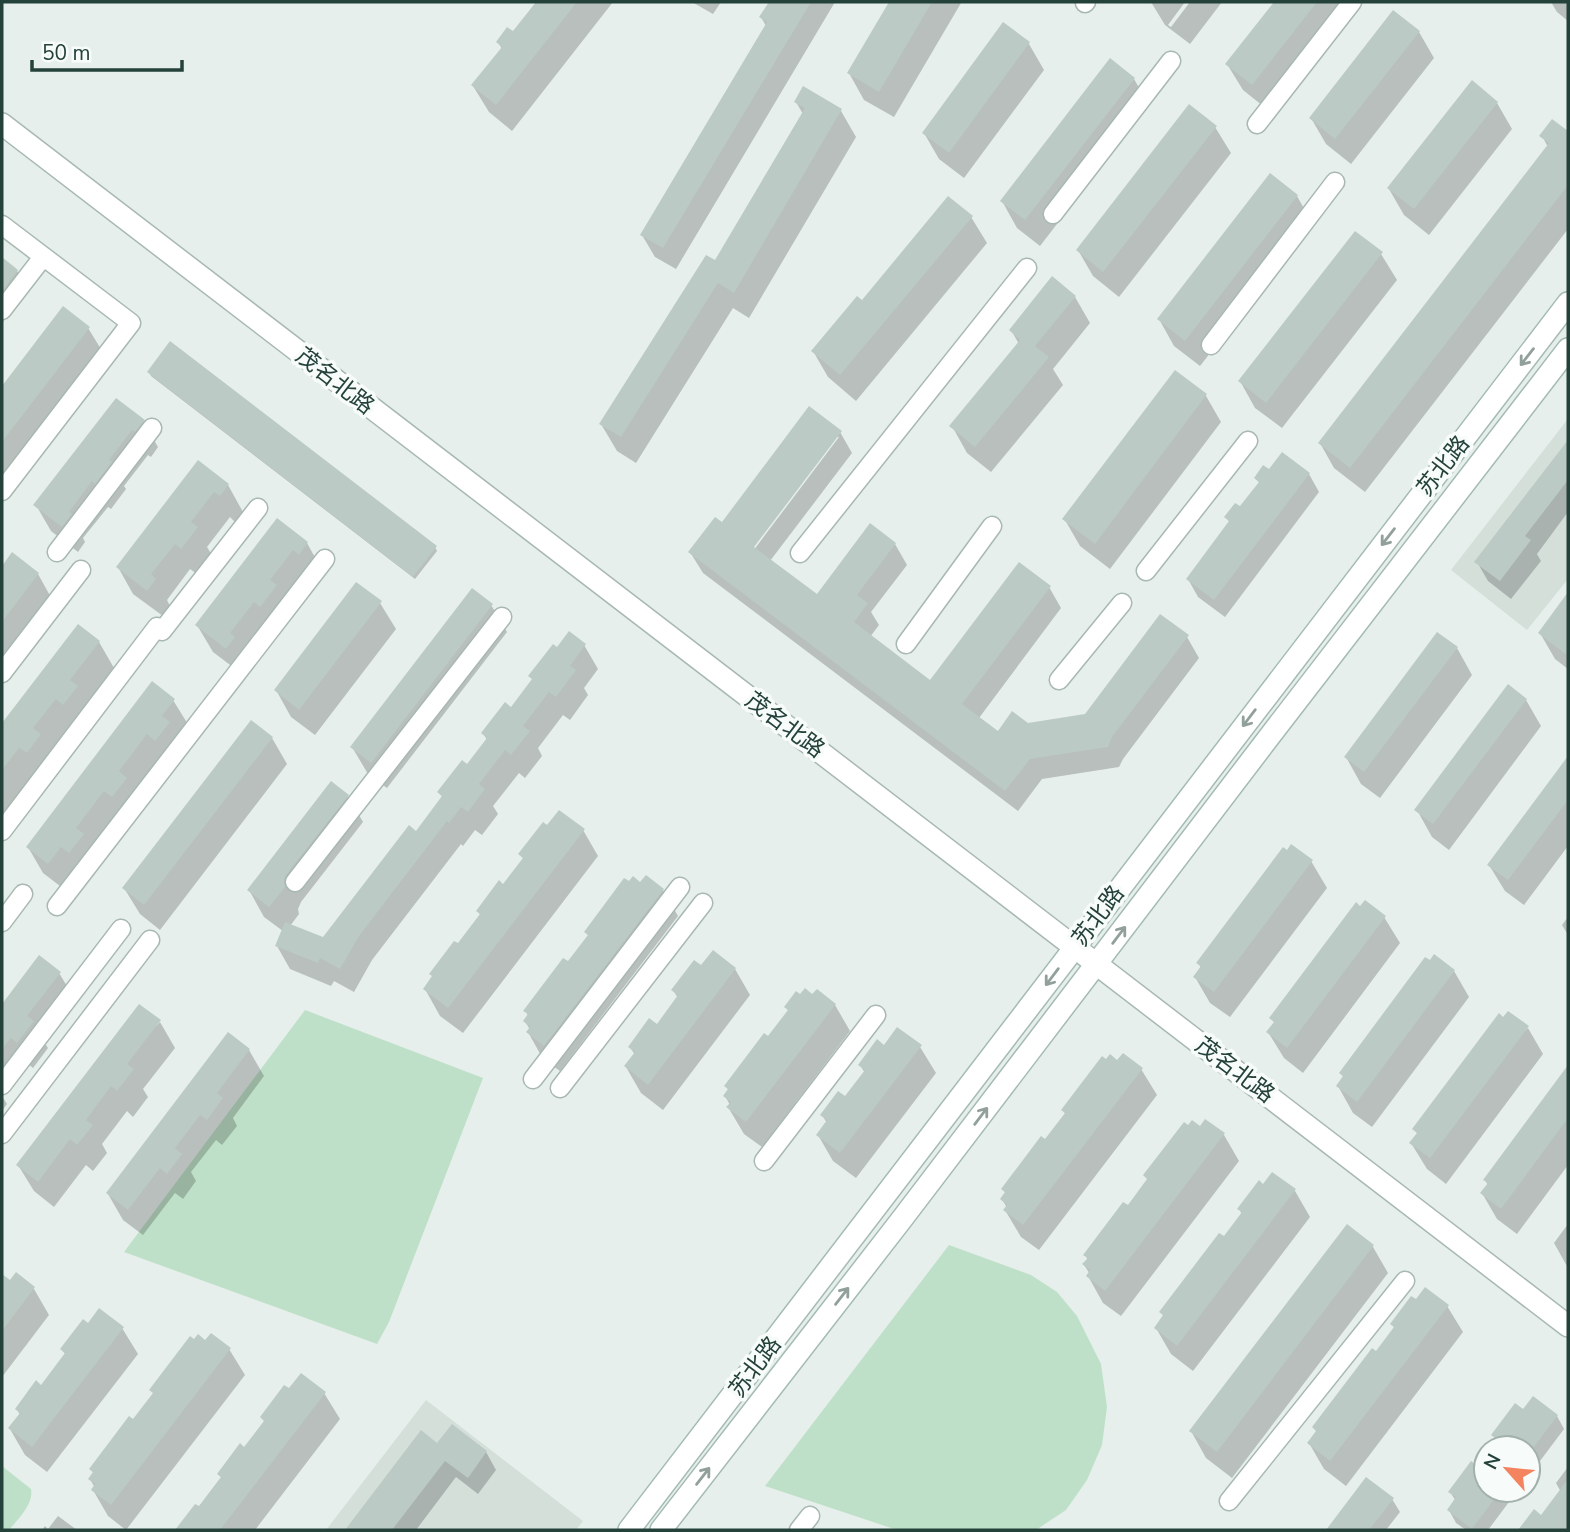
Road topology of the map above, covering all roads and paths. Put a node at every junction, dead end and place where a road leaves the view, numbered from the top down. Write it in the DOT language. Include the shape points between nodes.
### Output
graph roads {
  1 [pos="1352,2"];
  2 [pos="1171,61"];
  3 [pos="2,124"];
  4 [pos="1257,124"];
  5 [pos="1335,182"];
  6 [pos="1053,214"];
  7 [pos="2,225"];
  8 [pos="43,257"];
  9 [pos="1027,268"];
  10 [pos="1568,303"];
  11 [pos="2,310"];
  12 [pos="1211,345"];
  13 [pos="1568,349"];
  14 [pos="152,428"];
  15 [pos="1248,441"];
  16 [pos="2,491"];
  17 [pos="258,508"];
  18 [pos="992,526"];
  19 [pos="57,552"];
  20 [pos="800,553"];
  21 [pos="325,559"];
  22 [pos="80,570"];
  23 [pos="1146,571"];
  24 [pos="1122,603"];
  25 [pos="502,617"];
  26 [pos="905,644"];
  27 [pos="2,673"];
  28 [pos="1059,680"];
  29 [pos="2,831"];
  30 [pos="295,882"];
  31 [pos="680,887"];
  32 [pos="23,894"];
  33 [pos="703,903"];
  34 [pos="58,906"];
  35 [pos="2,922"];
  36 [pos="121,929"];
  37 [pos="150,940"];
  38 [pos="1075,947"];
  39 [pos="1096,964"];
  40 [pos="876,1015"];
  41 [pos="533,1079"];
  42 [pos="2,1084"];
  43 [pos="560,1088"];
  44 [pos="2,1134"];
  45 [pos="764,1161"];
  46 [pos="1405,1281"];
  47 [pos="1568,1326"];
  48 [pos="1229,1501"];
  49 [pos="629,1530"];
  50 [pos="662,1530"];
  1 -- 4 [label="street"];
  2 -- 6 [label="street"];
  3 -- 38 [label="main road, 茂名北路"];
  5 -- 12 [label="street"];
  7 -- 8 [label="street"];
  8 -- 11 [label="street"];
  8 -- 16 [label="street" via="131,323"];
  9 -- 20 [label="street"];
  10 -- 38 [label="main road, 苏北路, one-way"];
  39 -- 13 [label="main road, 苏北路, one-way"];
  14 -- 19 [label="street"];
  15 -- 23 [label="street"];
  17 -- 29 [label="street"];
  18 -- 26 [label="street"];
  21 -- 34 [label="street"];
  22 -- 27 [label="street"];
  24 -- 28 [label="street"];
  25 -- 30 [label="street"];
  31 -- 41 [label="street"];
  32 -- 35 [label="street"];
  33 -- 43 [label="street"];
  36 -- 42 [label="street"];
  37 -- 44 [label="street"];
  38 -- 39 [label="main road, 茂名北路"];
  38 -- 49 [label="main road, 苏北路, one-way"];
  39 -- 47 [label="main road, 茂名北路"];
  50 -- 39 [label="main road, 苏北路, one-way"];
  40 -- 45 [label="street"];
  46 -- 48 [label="street"];
}
